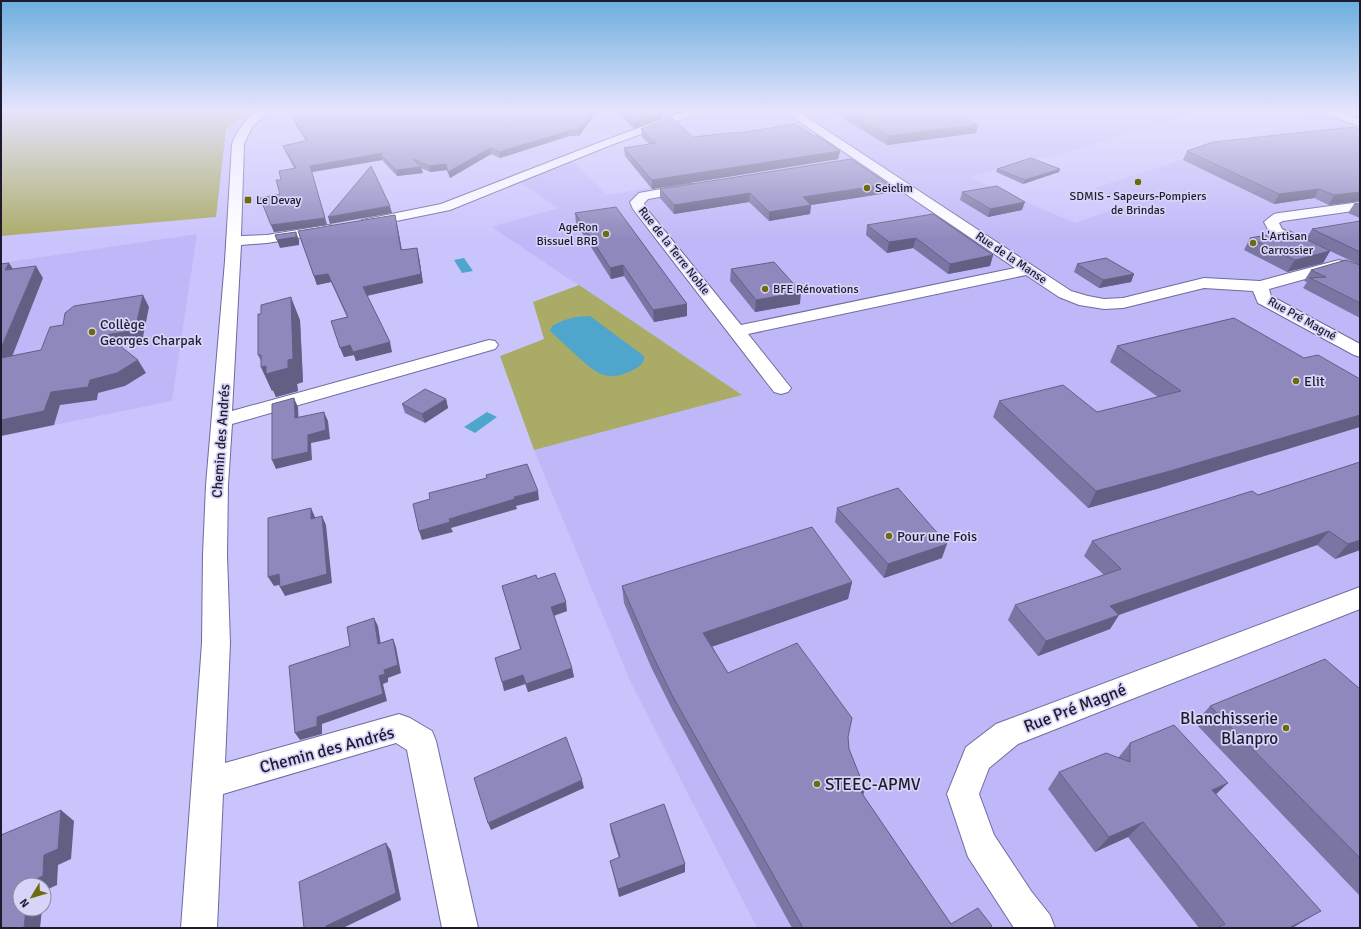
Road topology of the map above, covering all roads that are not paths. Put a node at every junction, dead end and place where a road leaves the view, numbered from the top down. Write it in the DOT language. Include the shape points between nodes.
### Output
graph roads {
  1 [pos="238,153"];
  2 [pos="581,153"];
  3 [pos="855,153"];
  4 [pos="865,160"];
  5 [pos="842,164"];
  6 [pos="704,186"];
  7 [pos="1360,206"];
  8 [pos="234,241"];
  9 [pos="1028,270"];
  10 [pos="1260,286"];
  11 [pos="737,331"];
  12 [pos="489,345"];
  13 [pos="1360,351"];
  14 [pos="781,388"];
  15 [pos="222,420"];
  16 [pos="1360,598"];
  17 [pos="208,783"];
  18 [pos="199,928"];
  19 [pos="460,928"];
  20 [pos="1037,928"];
  1 -- 8 [label="street, Chemin des Andrés"];
  2 -- 8 [label="street" via="445,207 389,220 267,239"];
  3 -- 4 [label="street, Rue de la Manse"];
  4 -- 5 [label="street"];
  4 -- 9 [label="street, Rue de la Manse"];
  6 -- 11 [label="street, Rue de la Terre Noble" via="650,195 637,202"];
  7 -- 10 [label="street, Rue Pré Magné" via="1279,217 1271,222 1276,232 1347,267"];
  8 -- 15 [label="street, Chemin des Andrés"];
  9 -- 10 [label="street, Rue de la Manse" via="1065,294 1104,304 1122,303 1204,283"];
  9 -- 11 [label="street"];
  10 -- 13 [label="street, Rue Pré Magné" via="1264,299"];
  11 -- 14 [label="street, Rue de la Terre Noble"];
  12 -- 15 [label="street"];
  15 -- 17 [label="street, Chemin des Andrés" via="215,556 216,643"];
  16 -- 20 [label="street, Rue Pré Magné" via="1007,734 977,758 963,794 980,845 1018,904"];
  17 -- 18 [label="street, Chemin des Andrés"];
  17 -- 19 [label="street, Chemin des Andrés" via="399,728 421,741"];
}
